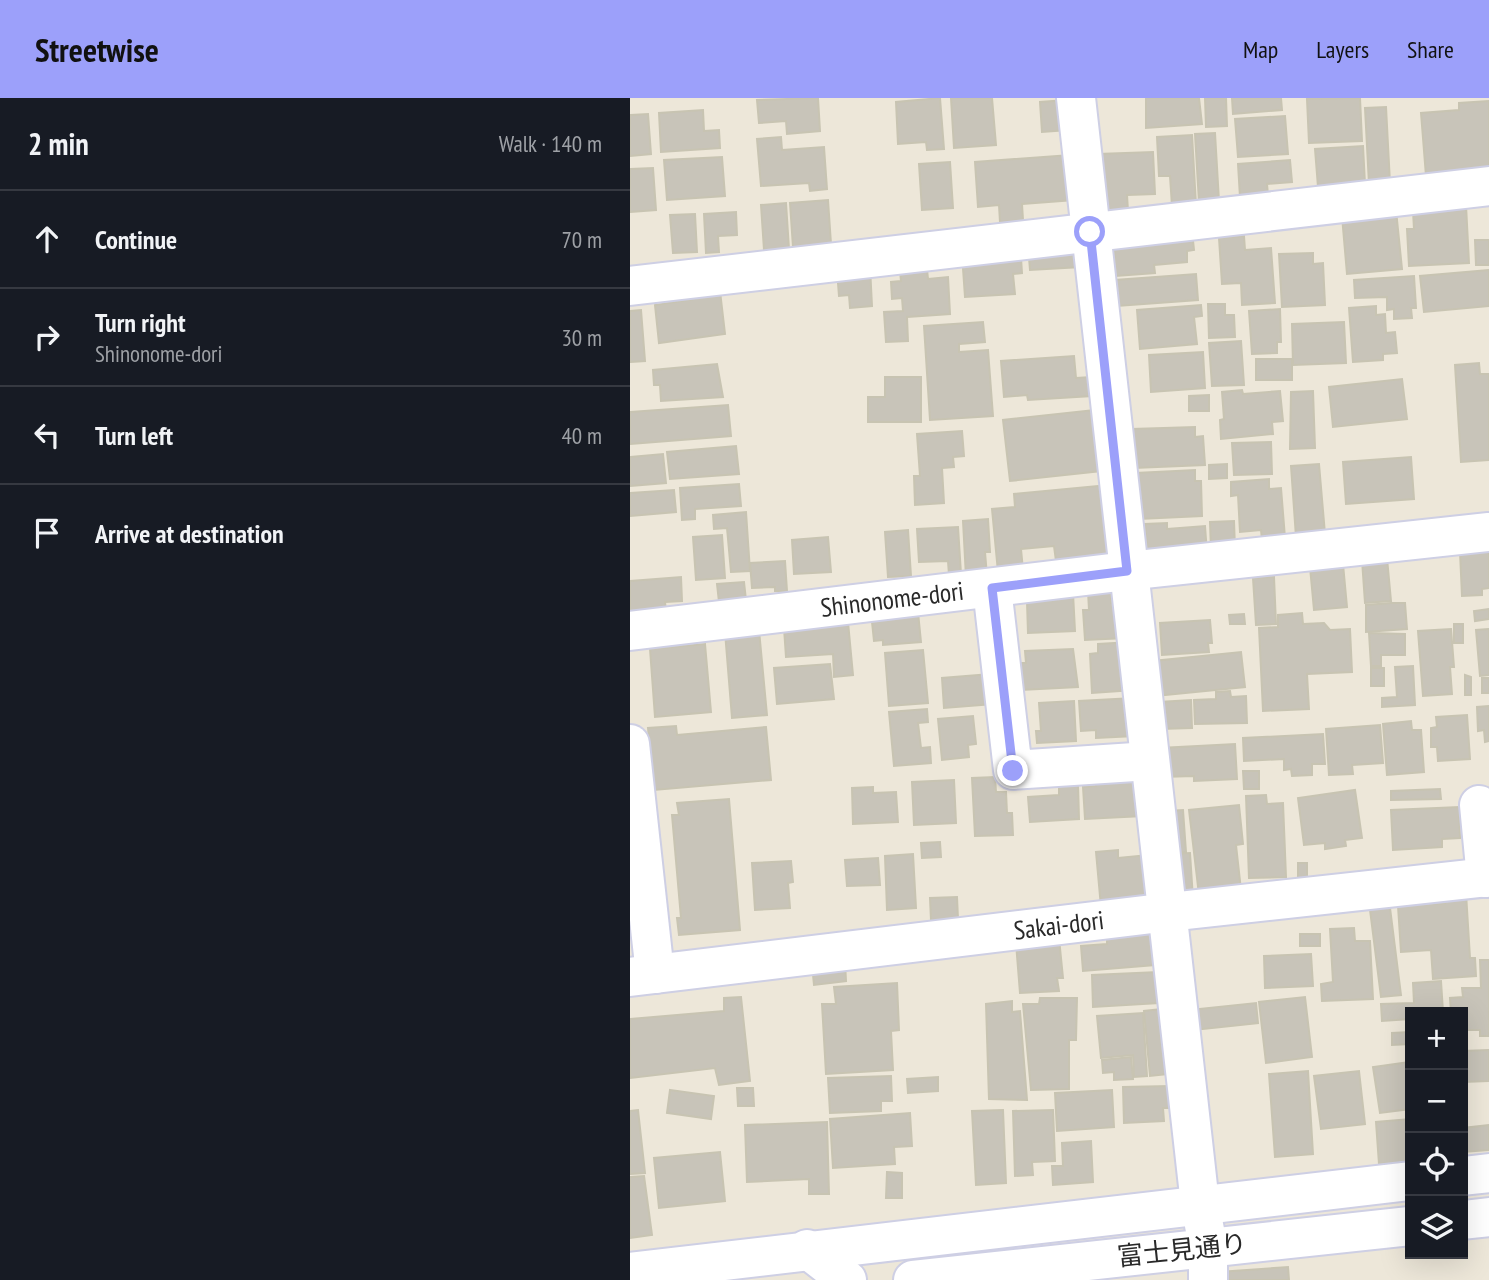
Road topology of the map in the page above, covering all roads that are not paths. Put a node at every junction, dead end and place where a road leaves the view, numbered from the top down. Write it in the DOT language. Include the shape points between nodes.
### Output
graph roads {
  1 [pos="1076,98"];
  2 [pos="1489,186"];
  3 [pos="1090,232"];
  4 [pos="630,286"];
  5 [pos="1489,532"];
  6 [pos="1127,571"];
  7 [pos="992,588"];
  8 [pos="630,631"];
  9 [pos="630,744"];
  10 [pos="1150,761"];
  11 [pos="1479,805"];
  12 [pos="1488,878"];
  13 [pos="1168,912"];
  14 [pos="642,975"];
  15 [pos="1489,1173"];
  16 [pos="1468,1175"];
  17 [pos="1405,1182"];
  18 [pos="1200,1204"];
  19 [pos="1489,1217"];
  20 [pos="1468,1219"];
  21 [pos="1405,1227"];
  22 [pos="807,1249"];
  23 [pos="1208,1263"];
  24 [pos="630,1272"];
  25 [pos="847,1280"];
  26 [pos="913,1280"];
  1 -- 3 [label="street"];
  2 -- 3 [label="street"];
  3 -- 4 [label="street"];
  3 -- 6 [label="street"];
  5 -- 6 [label="street, Shinonome-dori"];
  6 -- 7 [label="street, Shinonome-dori"];
  6 -- 10 [label="street"];
  7 -- 8 [label="street, Shinonome-dori"];
  7 -- 10 [label="street" via="1013,771"];
  9 -- 14 [label="street"];
  10 -- 13 [label="street"];
  11 -- 12 [label="street"];
  12 -- 13 [label="street, Sakai-dori"];
  13 -- 14 [label="street, Sakai-dori"];
  13 -- 18 [label="street"];
  15 -- 16 [label="street"];
  17 -- 18 [label="street"];
  18 -- 22 [label="street"];
  18 -- 23 [label="street"];
  19 -- 20 [label="street"];
  21 -- 23 [label="street, 富士見通り"];
  22 -- 24 [label="street"];
  22 -- 25 [label="street"];
  23 -- 26 [label="street, 富士見通り"];
}
